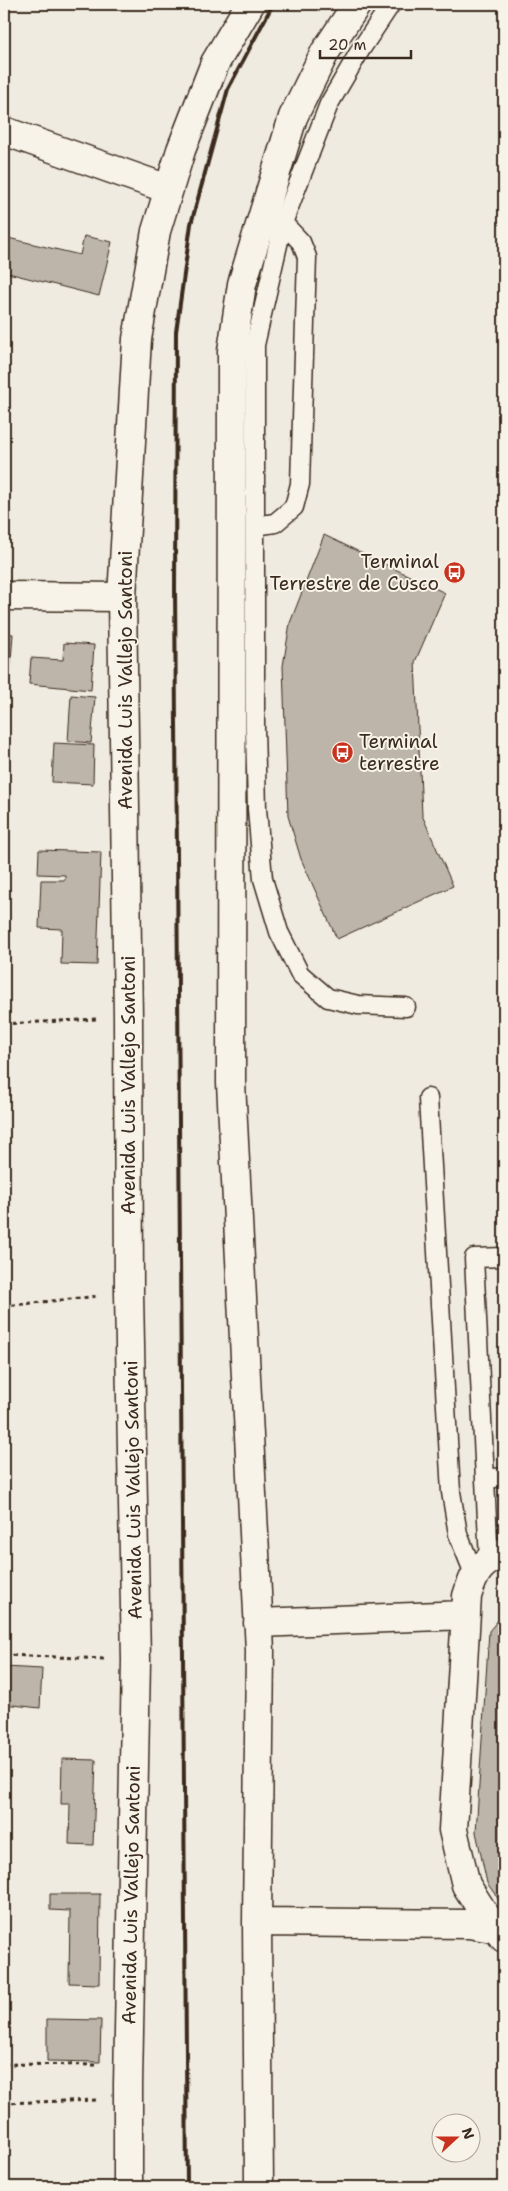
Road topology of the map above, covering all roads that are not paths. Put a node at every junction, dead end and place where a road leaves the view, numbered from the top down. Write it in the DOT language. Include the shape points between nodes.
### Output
graph roads {
  1 [pos="250,4"];
  2 [pos="357,4"];
  3 [pos="391,4"];
  4 [pos="4,131"];
  5 [pos="168,190"];
  6 [pos="283,223"];
  7 [pos="255,526"];
  8 [pos="4,596"];
  9 [pos="122,597"];
  10 [pos="406,1007"];
  11 [pos="428,1098"];
  12 [pos="504,1257"];
  13 [pos="504,1477"];
  14 [pos="485,1479"];
  15 [pos="489,1562"];
  16 [pos="466,1615"];
  17 [pos="258,1623"];
  18 [pos="257,1922"];
  19 [pos="501,1934"];
  20 [pos="128,2187"];
  21 [pos="259,2187"];
  1 -- 5 [label="street, Avenida Luis Vallejo Santoni" via="215,62"];
  2 -- 17 [label="street" via="325,52 293,117 242,284 232,351 230,1083"];
  3 -- 6 [label="lane" via="329,104"];
  4 -- 5 [label="street"];
  5 -- 9 [label="street, Avenida Luis Vallejo Santoni" via="156,231 137,339"];
  6 -- 7 [label="lane" via="255,345"];
  6 -- 7 [label="lane" via="301,242 307,257 300,484 294,507 275,523"];
  7 -- 10 [label="lane" via="257,809 263,879 279,932 300,974 328,998 358,1005"];
  8 -- 9 [label="street"];
  9 -- 20 [label="street, Avenida Luis Vallejo Santoni" via="136,1660 116,2084"];
  11 -- 15 [label="lane" via="451,1492 458,1534"];
  12 -- 14 [label="lane" via="474,1258"];
  13 -- 14 [label="lane"];
  14 -- 15 [label="lane"];
  15 -- 16 [label="street" via="467,1596"];
  16 -- 17 [label="street"];
  16 -- 19 [label="street" via="453,1830 466,1884"];
  17 -- 18 [label="street"];
  18 -- 19 [label="street" via="469,1924"];
  18 -- 21 [label="street"];
}
